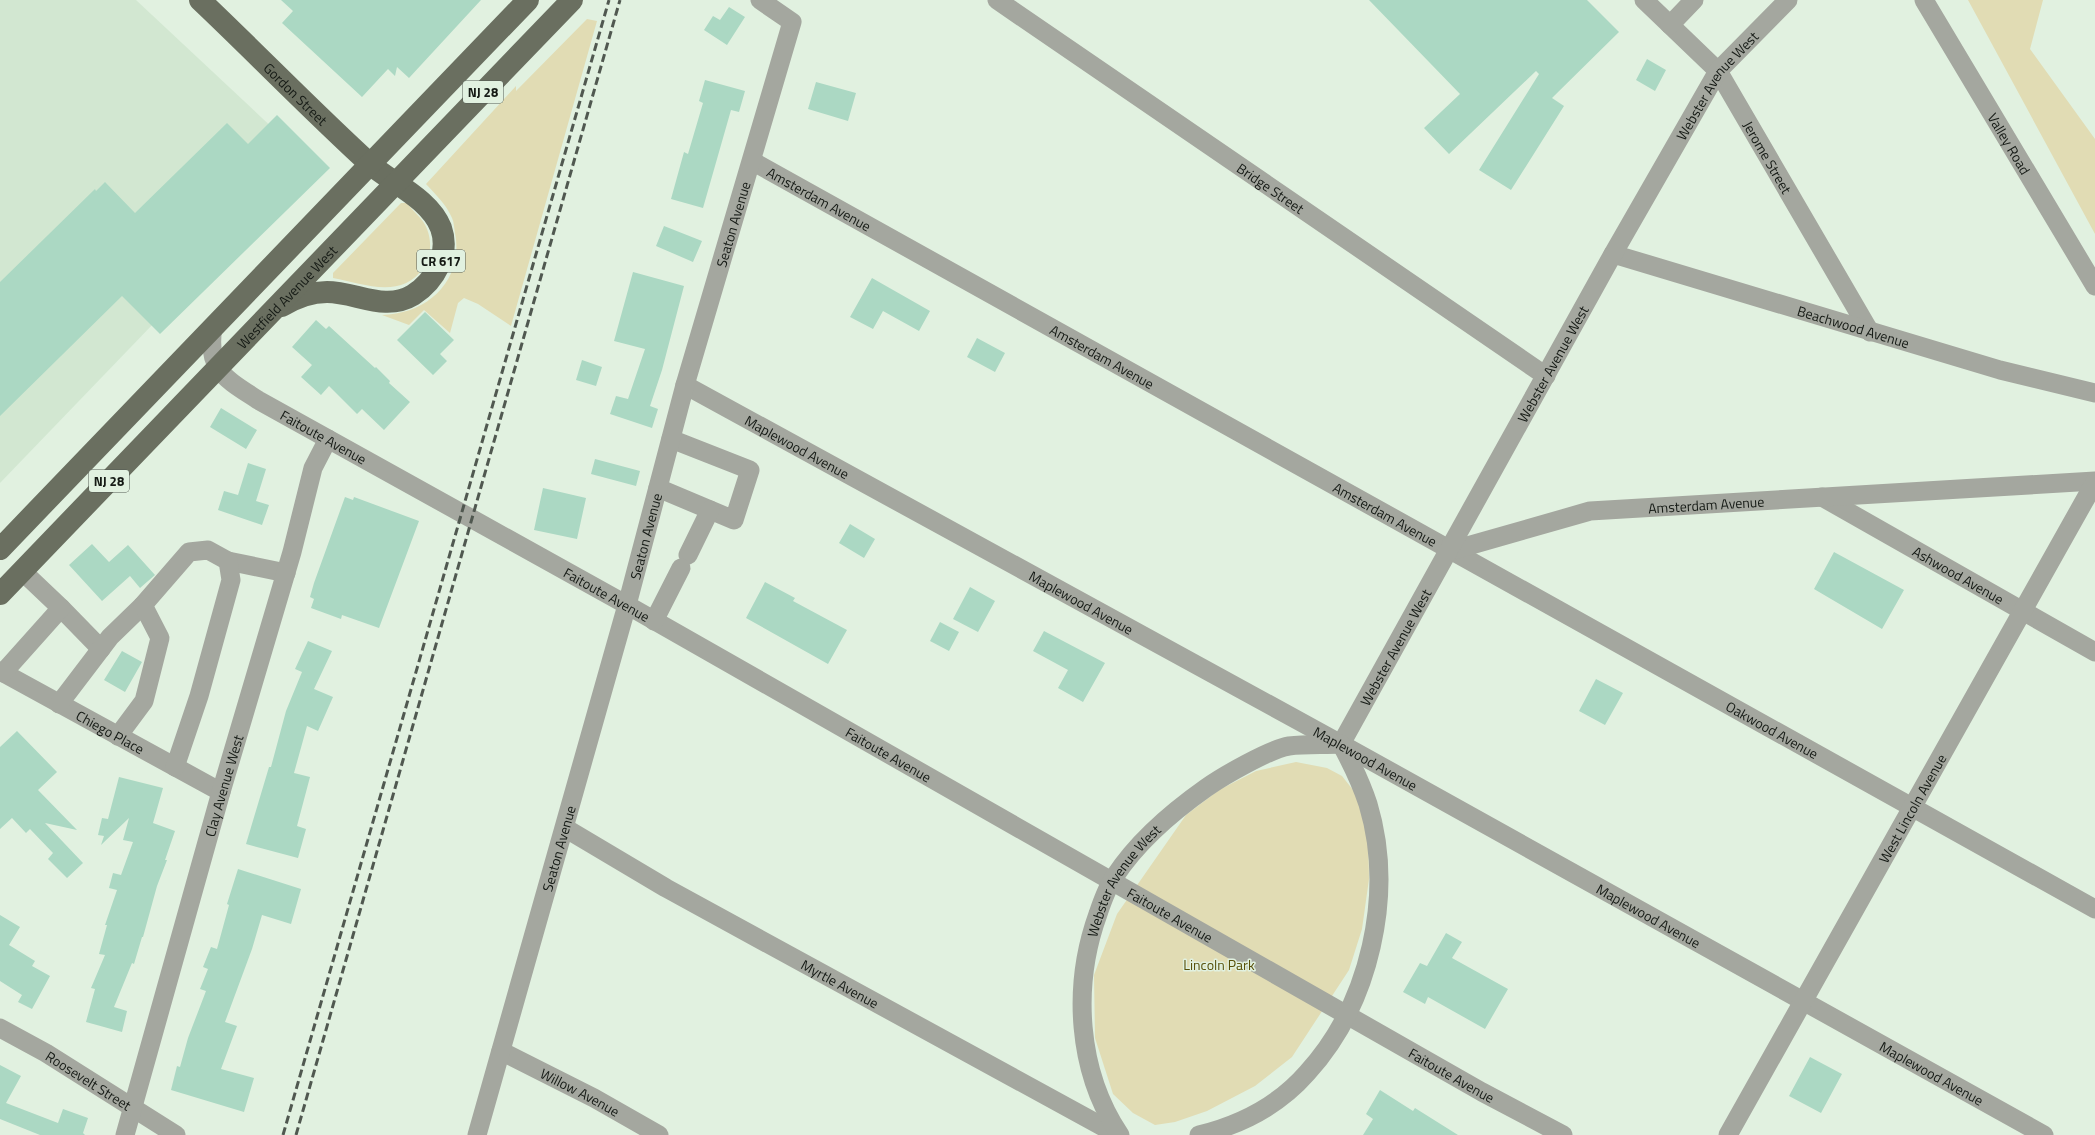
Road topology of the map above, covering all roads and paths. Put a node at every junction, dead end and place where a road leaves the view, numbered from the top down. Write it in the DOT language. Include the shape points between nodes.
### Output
graph roads {
  1 [pos="200,0"];
  2 [pos="528,0"];
  3 [pos="572,0"];
  4 [pos="760,0"];
  5 [pos="997,0"];
  6 [pos="1644,0"];
  7 [pos="1694,0"];
  8 [pos="1788,0"];
  9 [pos="1924,0"];
  10 [pos="1670,25"];
  11 [pos="1718,71"];
  12 [pos="752,161"];
  13 [pos="370,164"];
  14 [pos="395,183"];
  15 [pos="1613,254"];
  16 [pos="2095,286"];
  17 [pos="272,311"];
  18 [pos="213,327"];
  19 [pos="1870,332"];
  20 [pos="217,369"];
  21 [pos="1546,376"];
  22 [pos="685,385"];
  23 [pos="2095,393"];
  24 [pos="328,439"];
  25 [pos="671,439"];
  26 [pos="2095,481"];
  27 [pos="658,488"];
  28 [pos="1822,497"];
  29 [pos="710,510"];
  30 [pos="0,549"];
  31 [pos="1450,551"];
  32 [pos="228,561"];
  33 [pos="22,571"];
  34 [pos="286,573"];
  35 [pos="0,594"];
  36 [pos="143,604"];
  37 [pos="627,605"];
  38 [pos="60,608"];
  39 [pos="2022,612"];
  40 [pos="654,621"];
  41 [pos="101,649"];
  42 [pos="2095,652"];
  43 [pos="1,672"];
  44 [pos="59,704"];
  45 [pos="118,736"];
  46 [pos="1341,744"];
  47 [pos="175,767"];
  48 [pos="221,792"];
  49 [pos="1912,808"];
  50 [pos="565,828"];
  51 [pos="1112,882"];
  52 [pos="2095,909"];
  53 [pos="1803,1002"];
  54 [pos="1346,1015"];
  55 [pos="0,1028"];
  56 [pos="501,1051"];
  57 [pos="132,1109"];
  58 [pos="125,1135"];
  59 [pos="176,1135"];
  60 [pos="477,1135"];
  61 [pos="659,1135"];
  62 [pos="1119,1135"];
  63 [pos="1199,1135"];
  64 [pos="1563,1135"];
  65 [pos="1728,1135"];
  66 [pos="2044,1135"];
  1 -- 13 [label="main road, Gordon Street / CR 617"];
  2 -- 13 [label="main road, NJ 28"];
  3 -- 14 [label="main road, Westfield Avenue West / NJ 28"];
  4 -- 12 [label="street, Seaton Avenue" via="792,22"];
  5 -- 21 [label="street, Bridge Street"];
  6 -- 10 [label="street, Jerome Street"];
  7 -- 10 [label="street"];
  8 -- 11 [label="street, Webster Avenue West"];
  9 -- 16 [label="street, Valley Road"];
  10 -- 11 [label="street, Jerome Street"];
  11 -- 15 [label="street, Webster Avenue West"];
  11 -- 19 [label="street, Jerome Street"];
  12 -- 22 [label="street, Seaton Avenue"];
  12 -- 31 [label="street, Amsterdam Avenue"];
  13 -- 14 [label="main road, Gordon Street / CR 617"];
  13 -- 18 [label="main road, NJ 28"];
  14 -- 17 [label="main road, Westfield Avenue West / NJ 28"];
  14 -- 17 [label="main road, CR 617" via="423,204 441,228 444,248 438,269 430,281 411,296 399,300 374,301 338,292 321,292 303,296"];
  15 -- 19 [label="street, Beachwood Avenue"];
  15 -- 21 [label="street, Webster Avenue West"];
  17 -- 20 [label="main road, Westfield Avenue West / NJ 28"];
  18 -- 20 [label="street" via="210,344"];
  18 -- 30 [label="main road, NJ 28"];
  19 -- 23 [label="street, Beachwood Avenue" via="2000,370"];
  20 -- 24 [label="street, Faitoute Avenue" via="258,400"];
  20 -- 33 [label="main road, Westfield Avenue West / NJ 28"];
  21 -- 31 [label="street, Webster Avenue West"];
  22 -- 25 [label="street, Seaton Avenue"];
  22 -- 46 [label="street, Maplewood Avenue"];
  24 -- 34 [label="street, Clay Avenue West" via="313,468"];
  24 -- 37 [label="street, Faitoute Avenue"];
  25 -- 27 [label="street, Seaton Avenue"];
  25 -- 29 [label="street" via="750,470 734,520"];
  26 -- 28 [label="street, Amsterdam Avenue"];
  26 -- 39 [label="street, West Lincoln Avenue"];
  27 -- 29 [label="street"];
  27 -- 37 [label="street, Seaton Avenue"];
  28 -- 31 [label="street, Amsterdam Avenue" via="1590,511"];
  28 -- 39 [label="street, Ashwood Avenue"];
  29 -- 40 [label="street"];
  31 -- 46 [label="street, Webster Avenue West"];
  31 -- 49 [label="street, Oakwood Avenue"];
  32 -- 34 [label="street"];
  32 -- 36 [label="street" via="208,550 189,552"];
  32 -- 47 [label="street" via="231,580 199,696"];
  33 -- 35 [label="main road, Westfield Avenue West / NJ 28"];
  33 -- 38 [label="street"];
  34 -- 48 [label="street, Clay Avenue West"];
  36 -- 41 [label="street"];
  36 -- 45 [label="street" via="160,638 144,701"];
  37 -- 40 [label="street, Faitoute Avenue"];
  37 -- 50 [label="street, Seaton Avenue"];
  38 -- 41 [label="street"];
  38 -- 43 [label="street"];
  39 -- 42 [label="street, Ashwood Avenue"];
  39 -- 49 [label="street, West Lincoln Avenue"];
  40 -- 51 [label="street, Faitoute Avenue"];
  41 -- 44 [label="street"];
  43 -- 44 [label="street, Chiego Place"];
  44 -- 45 [label="street, Chiego Place"];
  45 -- 47 [label="street, Chiego Place"];
  46 -- 51 [label="street, Webster Avenue West" via="1288,746 1259,758 1219,780 1187,801 1158,827"];
  46 -- 53 [label="street, Maplewood Avenue"];
  46 -- 54 [label="street" via="1359,776 1368,806 1378,867 1378,898 1373,936 1358,988"];
  47 -- 48 [label="street, Chiego Place"];
  48 -- 57 [label="street, Clay Avenue West"];
  49 -- 52 [label="street, Oakwood Avenue"];
  49 -- 53 [label="street, West Lincoln Avenue"];
  50 -- 56 [label="street, Seaton Avenue"];
  50 -- 62 [label="street, Myrtle Avenue" via="666,888"];
  51 -- 54 [label="street, Faitoute Avenue"];
  51 -- 62 [label="street, Webster Avenue West" via="1095,920 1086,953 1082,1008 1086,1049 1096,1088 1106,1114"];
  53 -- 65 [label="street, West Lincoln Avenue"];
  53 -- 66 [label="street, Maplewood Avenue"];
  54 -- 63 [label="street" via="1321,1058 1290,1090 1254,1115"];
  54 -- 64 [label="street, Faitoute Avenue"];
  55 -- 57 [label="street, Roosevelt Street" via="46,1053"];
  56 -- 60 [label="street, Seaton Avenue"];
  56 -- 61 [label="street, Willow Avenue" via="594,1098"];
  57 -- 58 [label="street, Clay Avenue West"];
  57 -- 59 [label="street, Roosevelt Street"];
}
